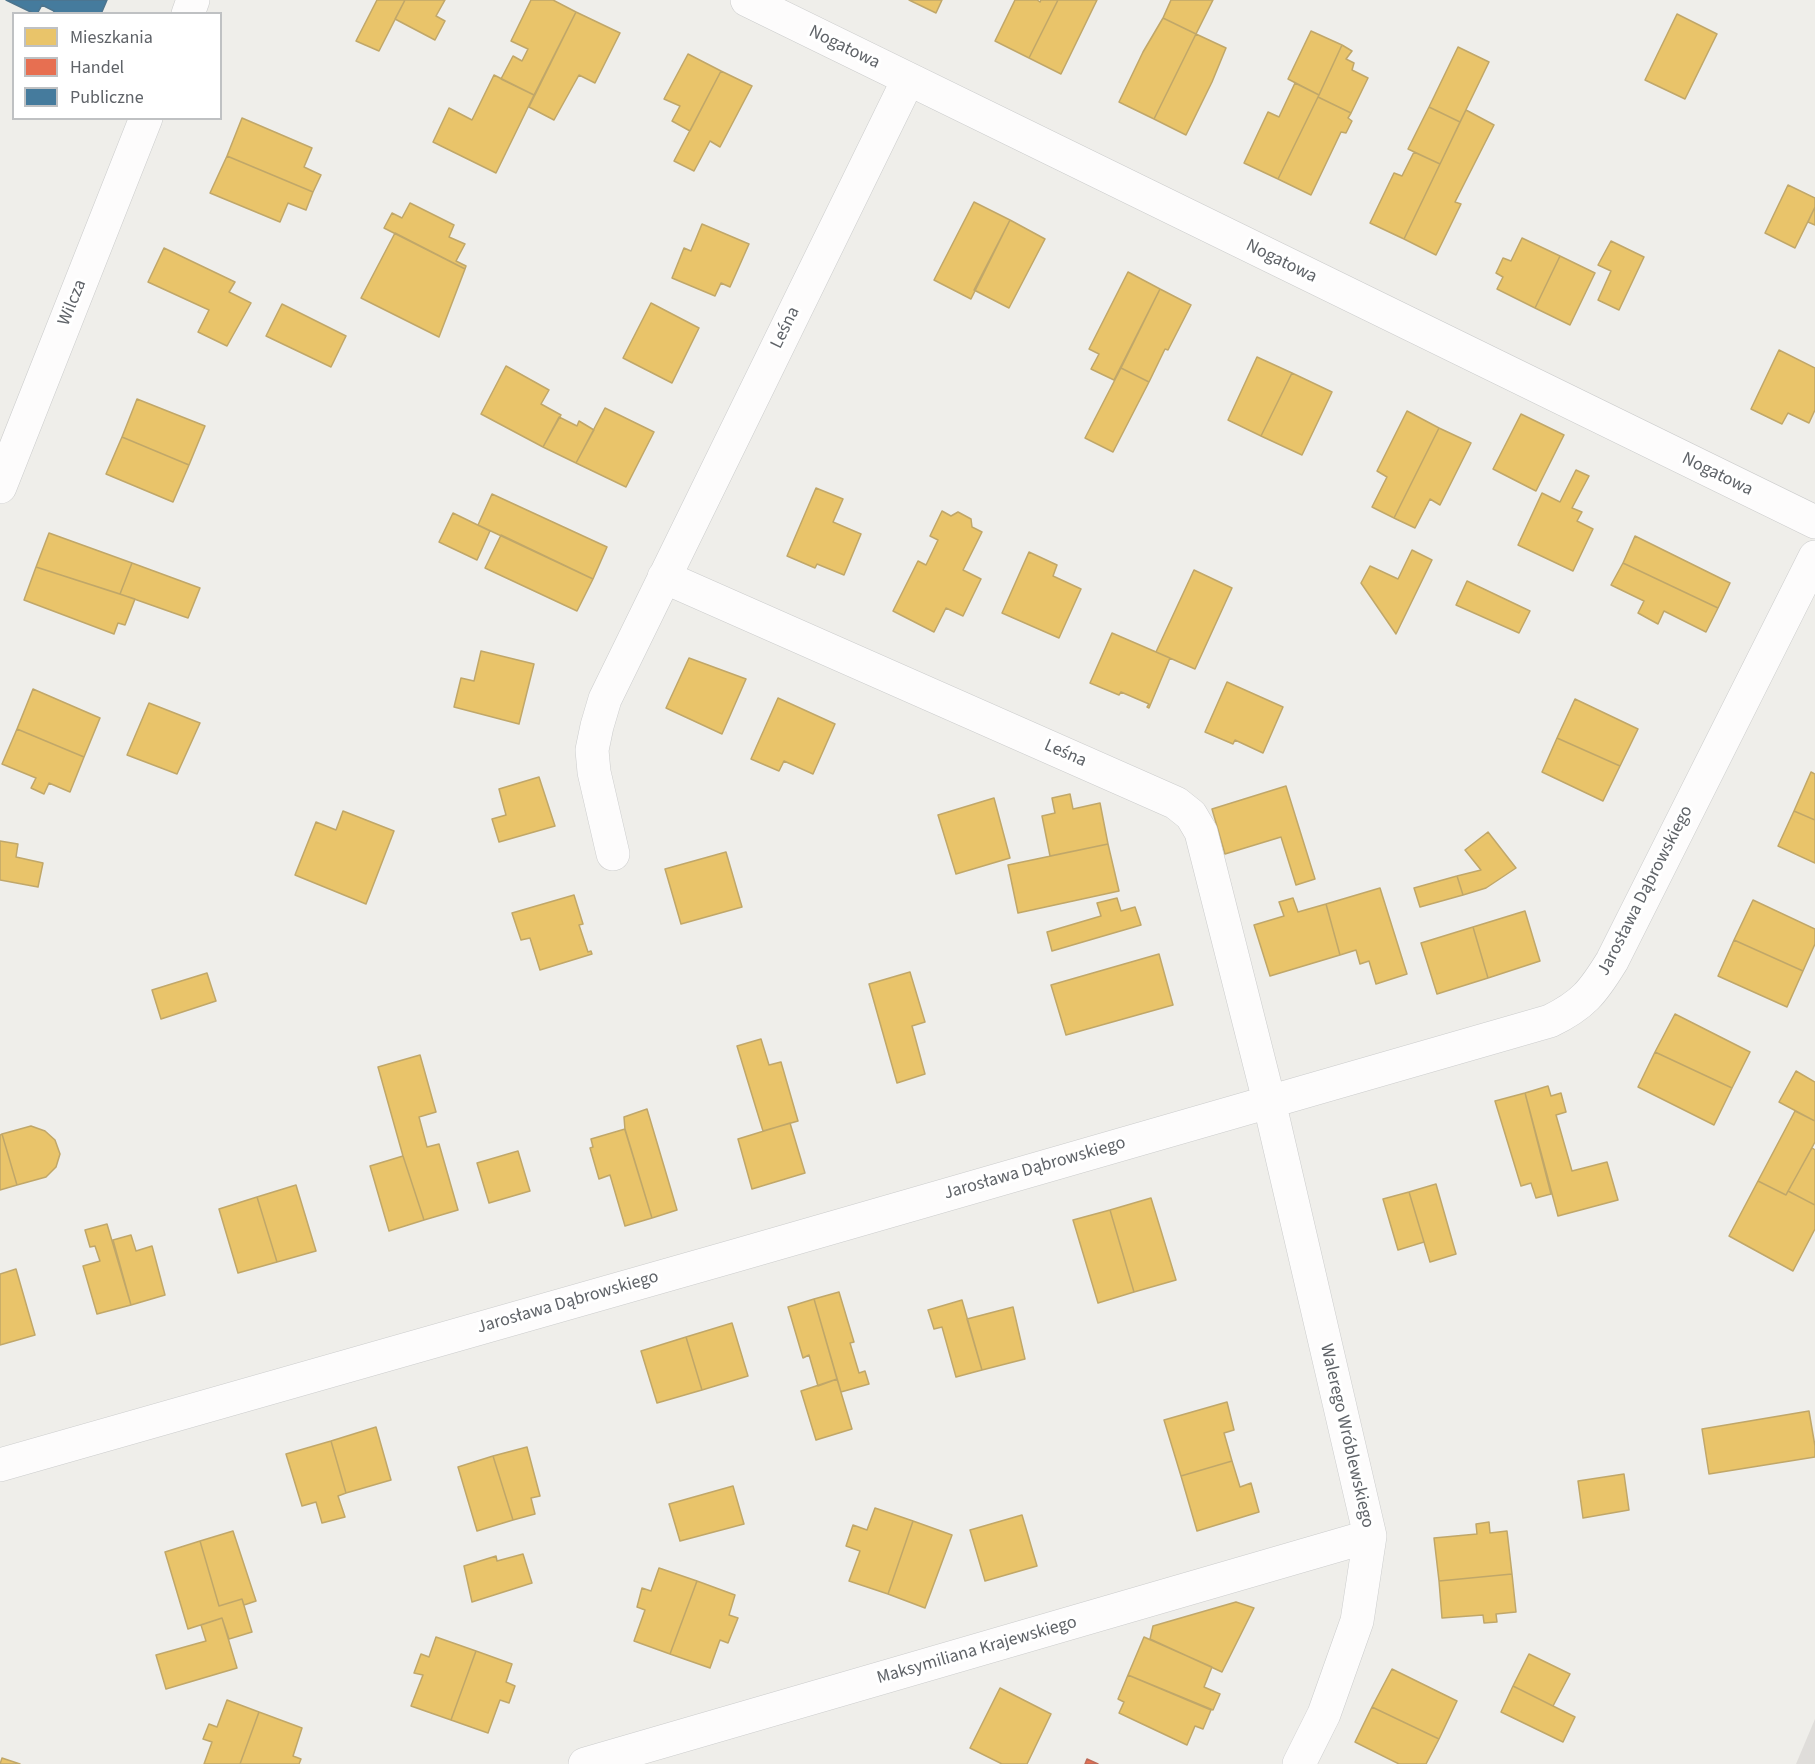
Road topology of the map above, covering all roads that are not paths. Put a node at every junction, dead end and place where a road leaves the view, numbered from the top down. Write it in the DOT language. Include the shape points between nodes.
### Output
graph roads {
  1 [pos="747,0"];
  2 [pos="908,80"];
  3 [pos="145,120"];
  4 [pos="0,487"];
  5 [pos="1815,522"];
  6 [pos="1815,557"];
  7 [pos="664,577"];
  8 [pos="612,854"];
  9 [pos="1269,1101"];
  10 [pos="0,1465"];
  11 [pos="1370,1536"];
  12 [pos="585,1764"];
  13 [pos="1299,1764"];
  1 -- 2 [label="street, Nogatowa"];
  2 -- 5 [label="street, Nogatowa"];
  2 -- 7 [label="street, Leśna"];
  3 -- 4 [label="street, Wilcza"];
  6 -- 9 [label="street, Jarosława Dąbrowskiego" via="1612,962 1588,997 1550,1021"];
  7 -- 8 [label="street, Leśna" via="606,699 592,750"];
  7 -- 9 [label="street, Leśna" via="1176,803 1191,815 1201,832"];
  9 -- 10 [label="street, Jarosława Dąbrowskiego"];
  9 -- 11 [label="street, Walerego Wróblewskiego"];
  11 -- 12 [label="street, Maksymiliana Krajewskiego"];
  11 -- 13 [label="street, Walerego Wróblewskiego" via="1357,1621 1324,1714"];
}
